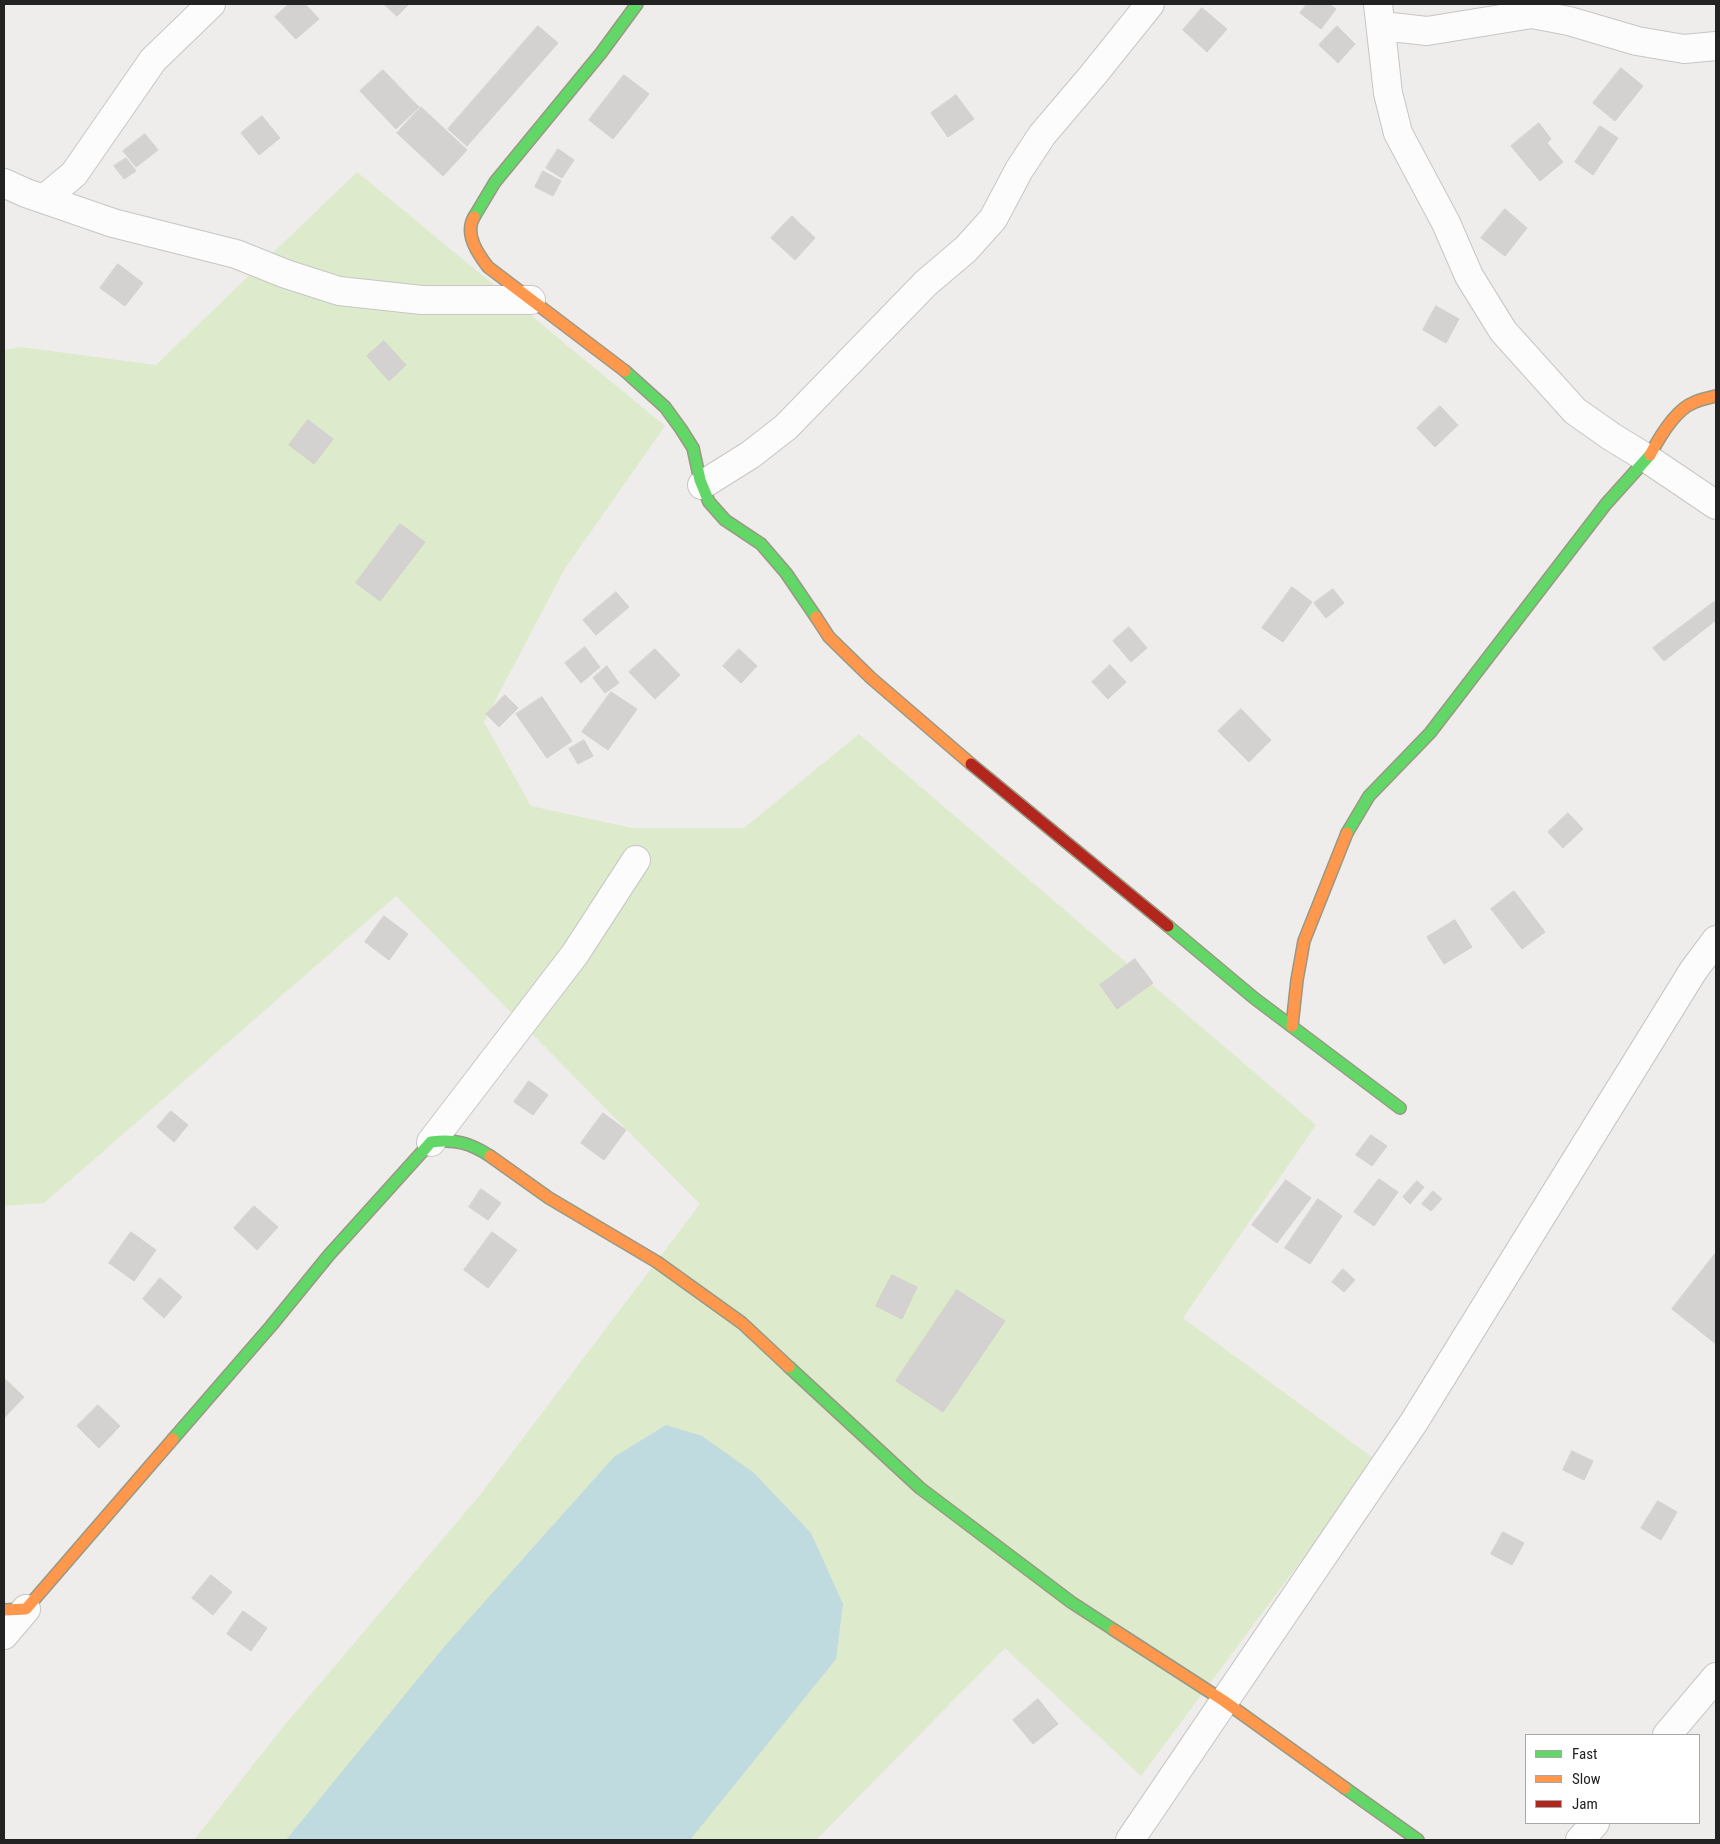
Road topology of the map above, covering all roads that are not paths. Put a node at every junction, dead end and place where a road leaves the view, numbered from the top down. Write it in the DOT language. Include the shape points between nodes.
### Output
graph roads {
  1 [pos="211,4"];
  2 [pos="637,4"];
  3 [pos="1150,4"];
  4 [pos="1380,15"];
  5 [pos="1716,46"];
  6 [pos="4,183"];
  7 [pos="44,199"];
  8 [pos="531,300"];
  9 [pos="1716,396"];
  10 [pos="1648,459"];
  11 [pos="702,485"];
  12 [pos="1716,505"];
  13 [pos="636,860"];
  14 [pos="1716,940"];
  15 [pos="1292,1026"];
  16 [pos="1400,1108"];
  17 [pos="431,1142"];
  18 [pos="15,1609"];
  19 [pos="4,1635"];
  20 [pos="1716,1676"];
  21 [pos="1224,1701"];
  22 [pos="1669,1734"];
  23 [pos="1594,1824"];
  24 [pos="1130,1840"];
  25 [pos="1418,1840"];
  26 [pos="1580,1840"];
  1 -- 7 [label="street" via="153,60 74,174"];
  2 -- 8 [label="street" via="495,182 470,222 476,253 488,267"];
  3 -- 11 [label="street" via="1042,135 993,219 966,249 926,284 786,427 750,455"];
  4 -- 5 [label="street" via="1427,31 1532,14 1637,41 1684,49"];
  4 -- 10 [label="street" via="1388,93 1398,133 1446,223 1469,276 1503,331 1575,411"];
  6 -- 7 [label="street"];
  7 -- 8 [label="street" via="113,223 236,254 339,291 422,300"];
  8 -- 11 [label="street" via="621,368 665,407 692,448"];
  9 -- 10 [label="street" via="1691,404 1673,419"];
  10 -- 12 [label="street"];
  10 -- 15 [label="street" via="1606,504 1430,733 1369,796 1347,833 1304,941"];
  11 -- 15 [label="street" via="709,502 725,520 761,544 786,573 829,637 872,678 951,748"];
  13 -- 17 [label="street" via="574,954"];
  14 -- 21 [label="street" via="1693,971 1414,1422"];
  15 -- 16 [label="street"];
  17 -- 18 [label="street" via="265,1334"];
  17 -- 21 [label="street" via="449,1140 474,1146 549,1198 656,1262 742,1323 920,1488 1071,1602"];
  18 -- 19 [label="street"];
  20 -- 22 [label="street"];
  21 -- 24 [label="street"];
  21 -- 25 [label="street"];
  23 -- 26 [label="street"];
}
